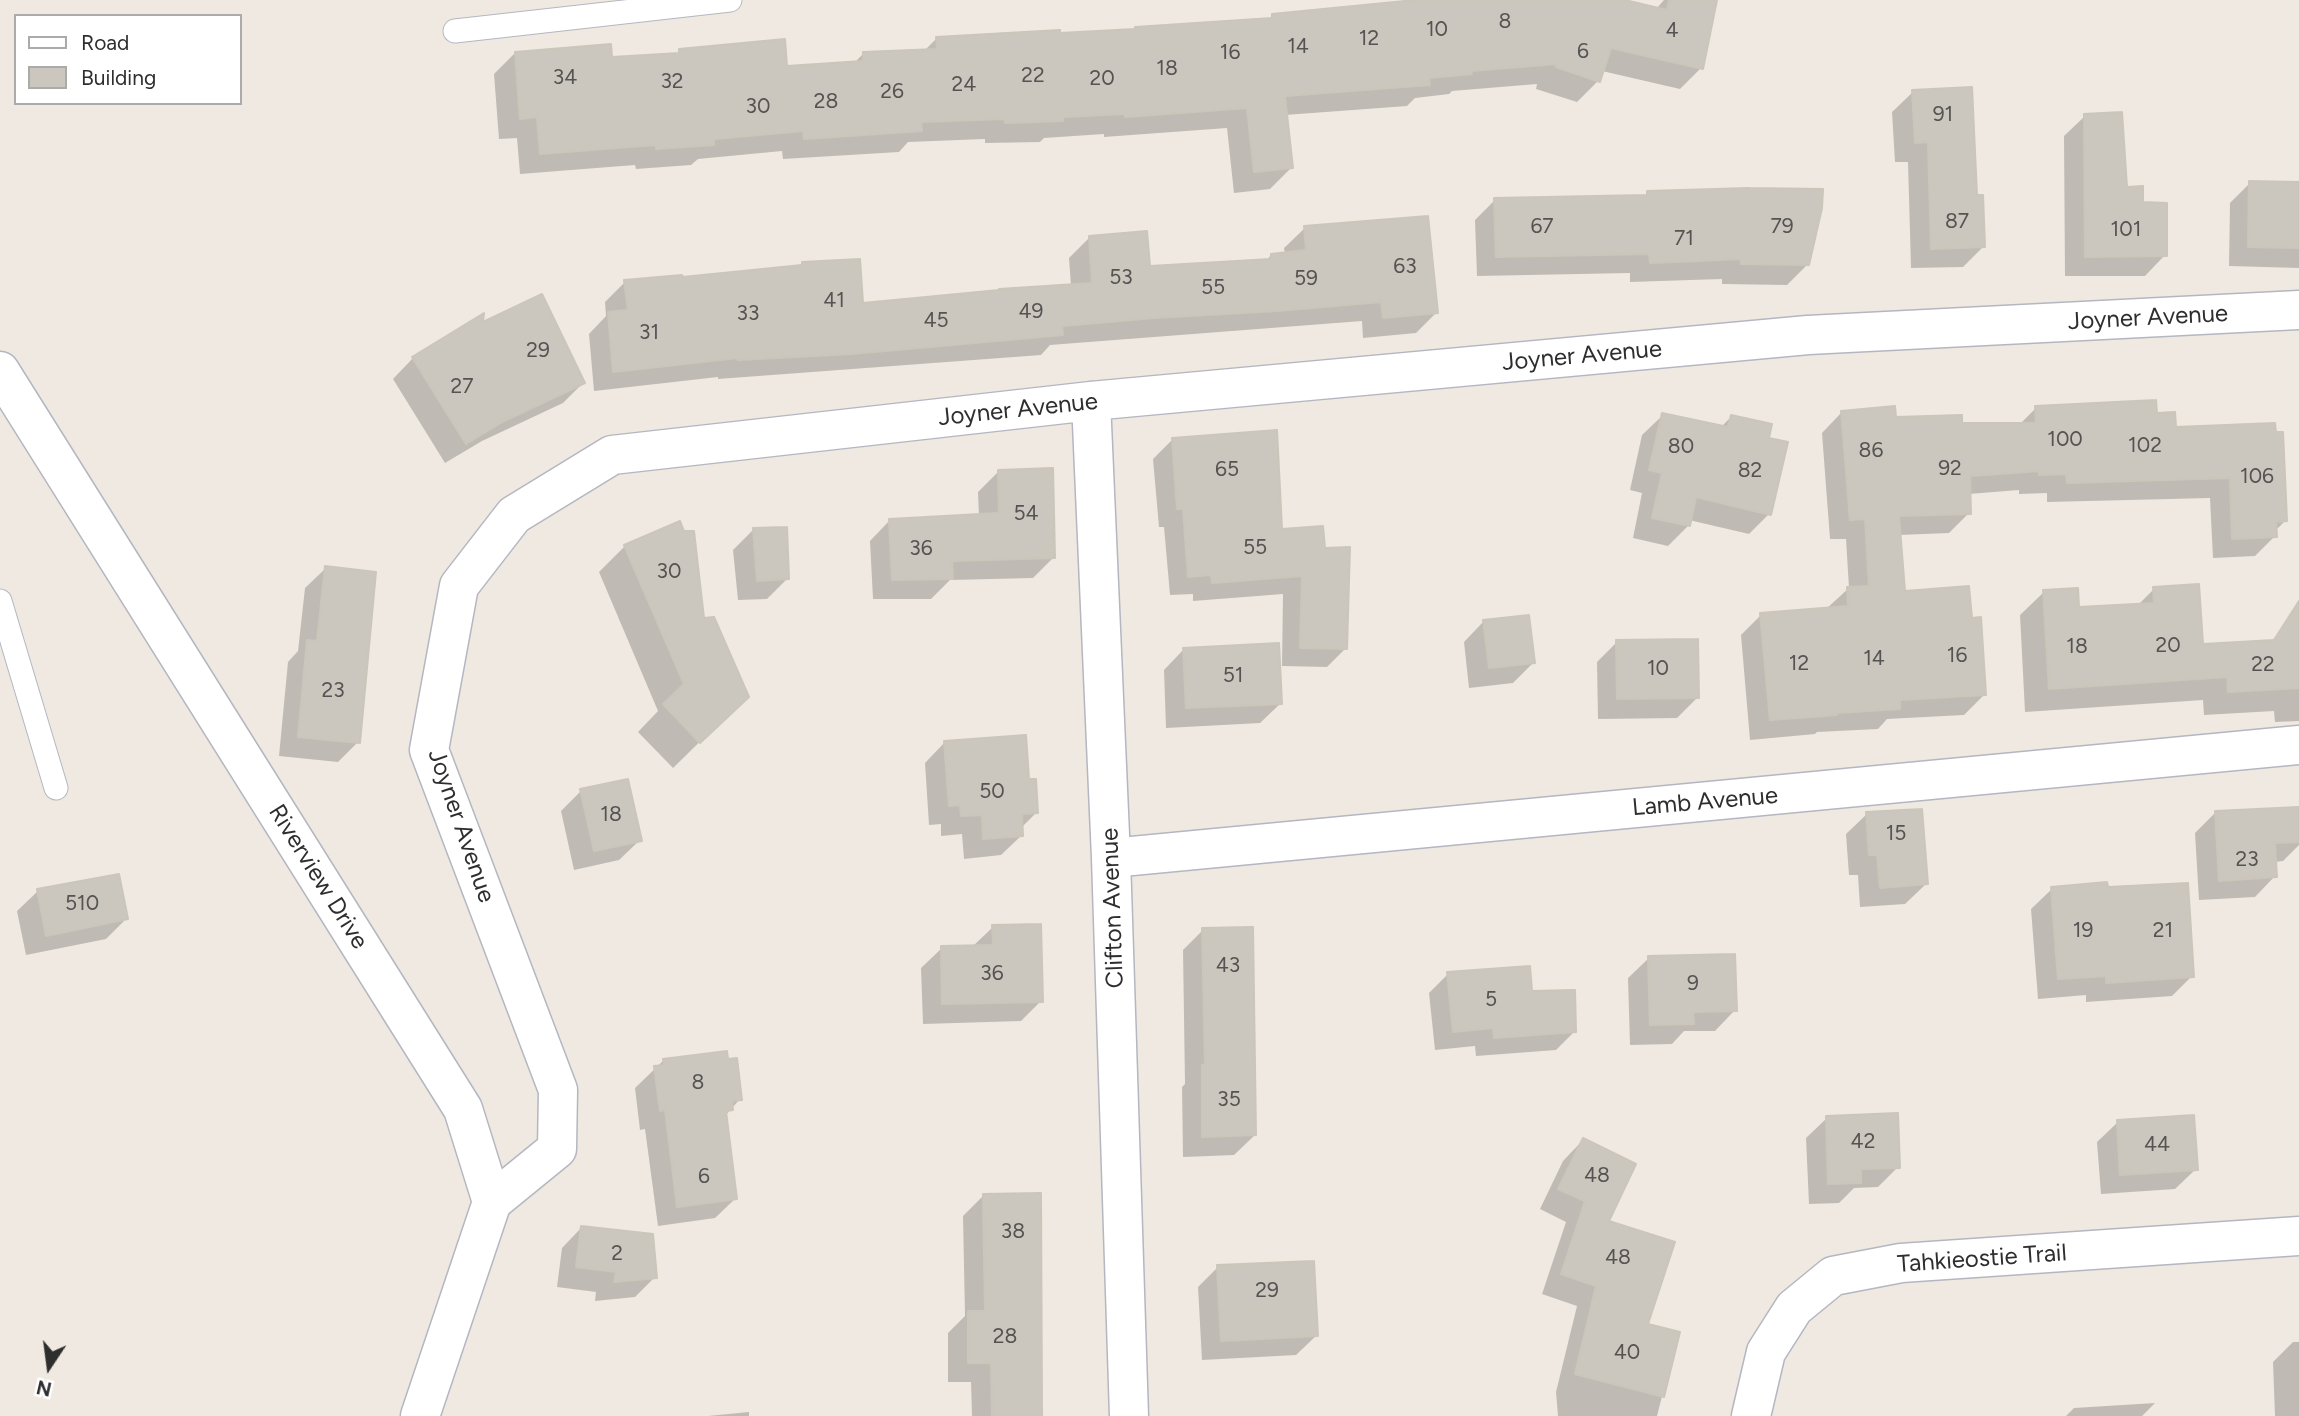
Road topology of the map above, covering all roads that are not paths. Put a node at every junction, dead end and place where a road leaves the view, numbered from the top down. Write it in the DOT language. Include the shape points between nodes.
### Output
graph roads {
  1 [pos="730,0"];
  2 [pos="455,31"];
  3 [pos="2299,310"];
  4 [pos="0,371"];
  5 [pos="1091,401"];
  6 [pos="0,601"];
  7 [pos="2299,745"];
  8 [pos="56,788"];
  9 [pos="1111,858"];
  10 [pos="492,1202"];
  11 [pos="2299,1236"];
  12 [pos="420,1416"];
  13 [pos="1129,1416"];
  14 [pos="1751,1416"];
  1 -- 2 [label="lane"];
  3 -- 5 [label="street, Joyner Avenue" via="1808,335"];
  4 -- 10 [label="street, Riverview Drive" via="463,1109"];
  5 -- 9 [label="street, Clifton Avenue"];
  5 -- 10 [label="street, Joyner Avenue" via="612,455 514,515 459,586 429,750 558,1090 557,1149"];
  6 -- 8 [label="lane"];
  7 -- 9 [label="street, Lamb Avenue"];
  9 -- 13 [label="street, Clifton Avenue"];
  10 -- 12 [label="street"];
  11 -- 14 [label="street, Tahkieostie Trail" via="1901,1263 1833,1276 1794,1308 1766,1352"];
}
